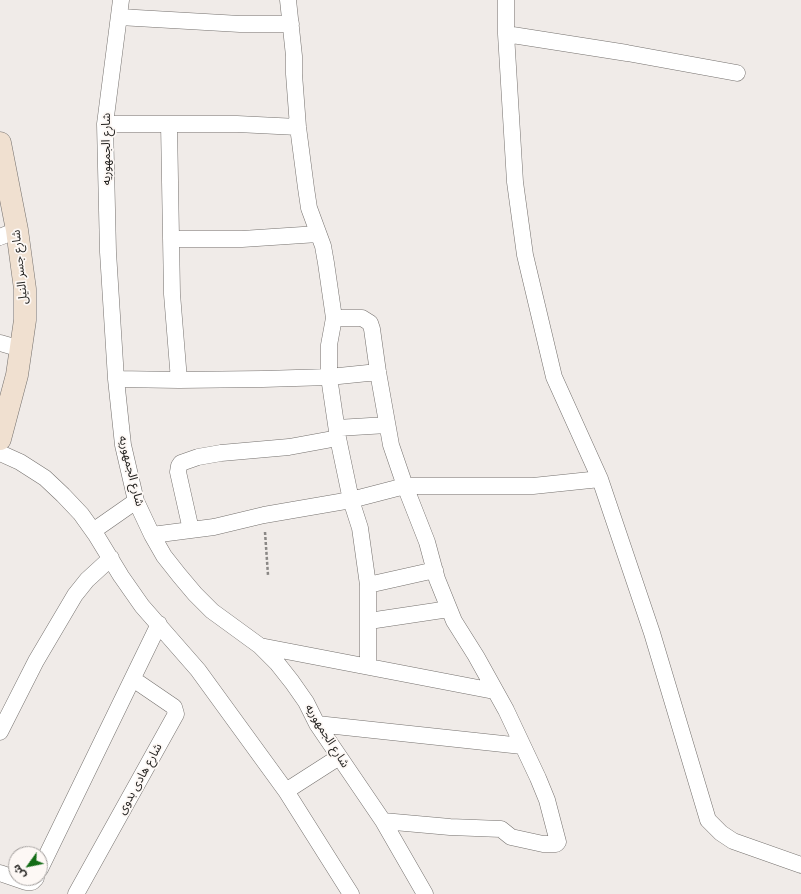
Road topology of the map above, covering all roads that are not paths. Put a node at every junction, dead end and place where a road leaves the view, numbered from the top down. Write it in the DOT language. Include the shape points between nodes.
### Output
graph roads {
  1 [pos="121,0"];
  2 [pos="288,0"];
  3 [pos="506,0"];
  4 [pos="119,17"];
  5 [pos="291,24"];
  6 [pos="506,34"];
  7 [pos="737,73"];
  8 [pos="105,124"];
  9 [pos="170,124"];
  10 [pos="298,127"];
  11 [pos="0,143"];
  12 [pos="8,233"];
  13 [pos="318,234"];
  14 [pos="171,239"];
  15 [pos="334,318"];
  16 [pos="0,343"];
  17 [pos="22,350"];
  18 [pos="378,372"];
  19 [pos="329,377"];
  20 [pos="116,379"];
  21 [pos="179,380"];
  22 [pos="387,425"];
  23 [pos="2,426"];
  24 [pos="338,433"];
  25 [pos="0,453"];
  26 [pos="600,479"];
  27 [pos="405,486"];
  28 [pos="351,500"];
  29 [pos="136,501"];
  30 [pos="93,530"];
  31 [pos="191,530"];
  32 [pos="152,534"];
  33 [pos="110,558"];
  34 [pos="435,570"];
  35 [pos="368,585"];
  36 [pos="450,609"];
  37 [pos="369,621"];
  38 [pos="159,624"];
  39 [pos="260,646"];
  40 [pos="368,666"];
  41 [pos="133,679"];
  42 [pos="494,691"];
  43 [pos="317,724"];
  44 [pos="0,732"];
  45 [pos="522,746"];
  46 [pos="339,757"];
  47 [pos="286,791"];
  48 [pos="382,820"];
  49 [pos="48,853"];
  50 [pos="801,865"];
  51 [pos="76,894"];
  52 [pos="351,894"];
  53 [pos="424,894"];
  1 -- 4 [label="street, شارع الجمهوريه"];
  2 -- 5 [label="street"];
  3 -- 6 [label="street"];
  4 -- 5 [label="street" via="240,24"];
  4 -- 8 [label="street, شارع الجمهوريه"];
  5 -- 10 [label="street"];
  6 -- 7 [label="street"];
  6 -- 26 [label="street" via="515,182 525,255 554,377"];
  8 -- 9 [label="street"];
  8 -- 20 [label="street, شارع الجمهوريه" via="108,252"];
  9 -- 10 [label="street"];
  9 -- 14 [label="street"];
  10 -- 13 [label="street" via="310,208"];
  11 -- 12 [label="street, شارع جسر النيل"];
  12 -- 17 [label="street, شارع جسر النيل" via="25,289"];
  13 -- 14 [label="street"];
  13 -- 15 [label="street" via="326,263"];
  14 -- 21 [label="street" via="172,294"];
  15 -- 18 [label="street" via="362,318 370,322"];
  15 -- 19 [label="street" via="329,345"];
  16 -- 17 [label="street"];
  17 -- 23 [label="street, شارع جسر النيل"];
  18 -- 19 [label="street"];
  18 -- 22 [label="street"];
  19 -- 21 [label="street"];
  19 -- 24 [label="street"];
  20 -- 21 [label="street"];
  20 -- 29 [label="street, شارع الجمهوريه" via="123,445"];
  22 -- 24 [label="street"];
  22 -- 27 [label="street"];
  24 -- 28 [label="street"];
  24 -- 31 [label="street" via="289,447 214,454 181,462 178,472"];
  25 -- 30 [label="street" via="45,478 81,514"];
  26 -- 27 [label="street" via="533,486"];
  26 -- 50 [label="street" via="652,633 708,820 733,841"];
  27 -- 28 [label="street"];
  27 -- 34 [label="street" via="425,536"];
  28 -- 31 [label="street"];
  28 -- 35 [label="street" via="360,528"];
  29 -- 30 [label="street"];
  29 -- 32 [label="street, شارع الجمهوريه"];
  30 -- 33 [label="street"];
  31 -- 32 [label="street"];
  32 -- 39 [label="street, شارع الجمهوريه" via="164,556 195,594"];
  33 -- 38 [label="street" via="142,606"];
  33 -- 44 [label="street" via="87,580 71,601 36,661"];
  34 -- 35 [label="street"];
  34 -- 36 [label="street"];
  35 -- 37 [label="street"];
  36 -- 37 [label="street"];
  36 -- 42 [label="street" via="454,621"];
  37 -- 40 [label="street"];
  38 -- 41 [label="street"];
  38 -- 47 [label="street" via="198,670"];
  39 -- 40 [label="street"];
  39 -- 43 [label="street, شارع الجمهوريه" via="292,682"];
  40 -- 42 [label="street"];
  41 -- 49 [label="street"];
  41 -- 51 [label="street, شارع هادى بدوى" via="172,705 176,709 176,714"];
  42 -- 45 [label="street" via="506,710"];
  43 -- 45 [label="street"];
  43 -- 46 [label="street, شارع الجمهوريه"];
  45 -- 48 [label="street" via="547,800 558,838 557,844 543,844 512,837 501,829"];
  46 -- 47 [label="street"];
  46 -- 48 [label="street, شارع الجمهوريه"];
  47 -- 52 [label="street"];
  48 -- 53 [label="street, شارع الجمهوريه"];
}
